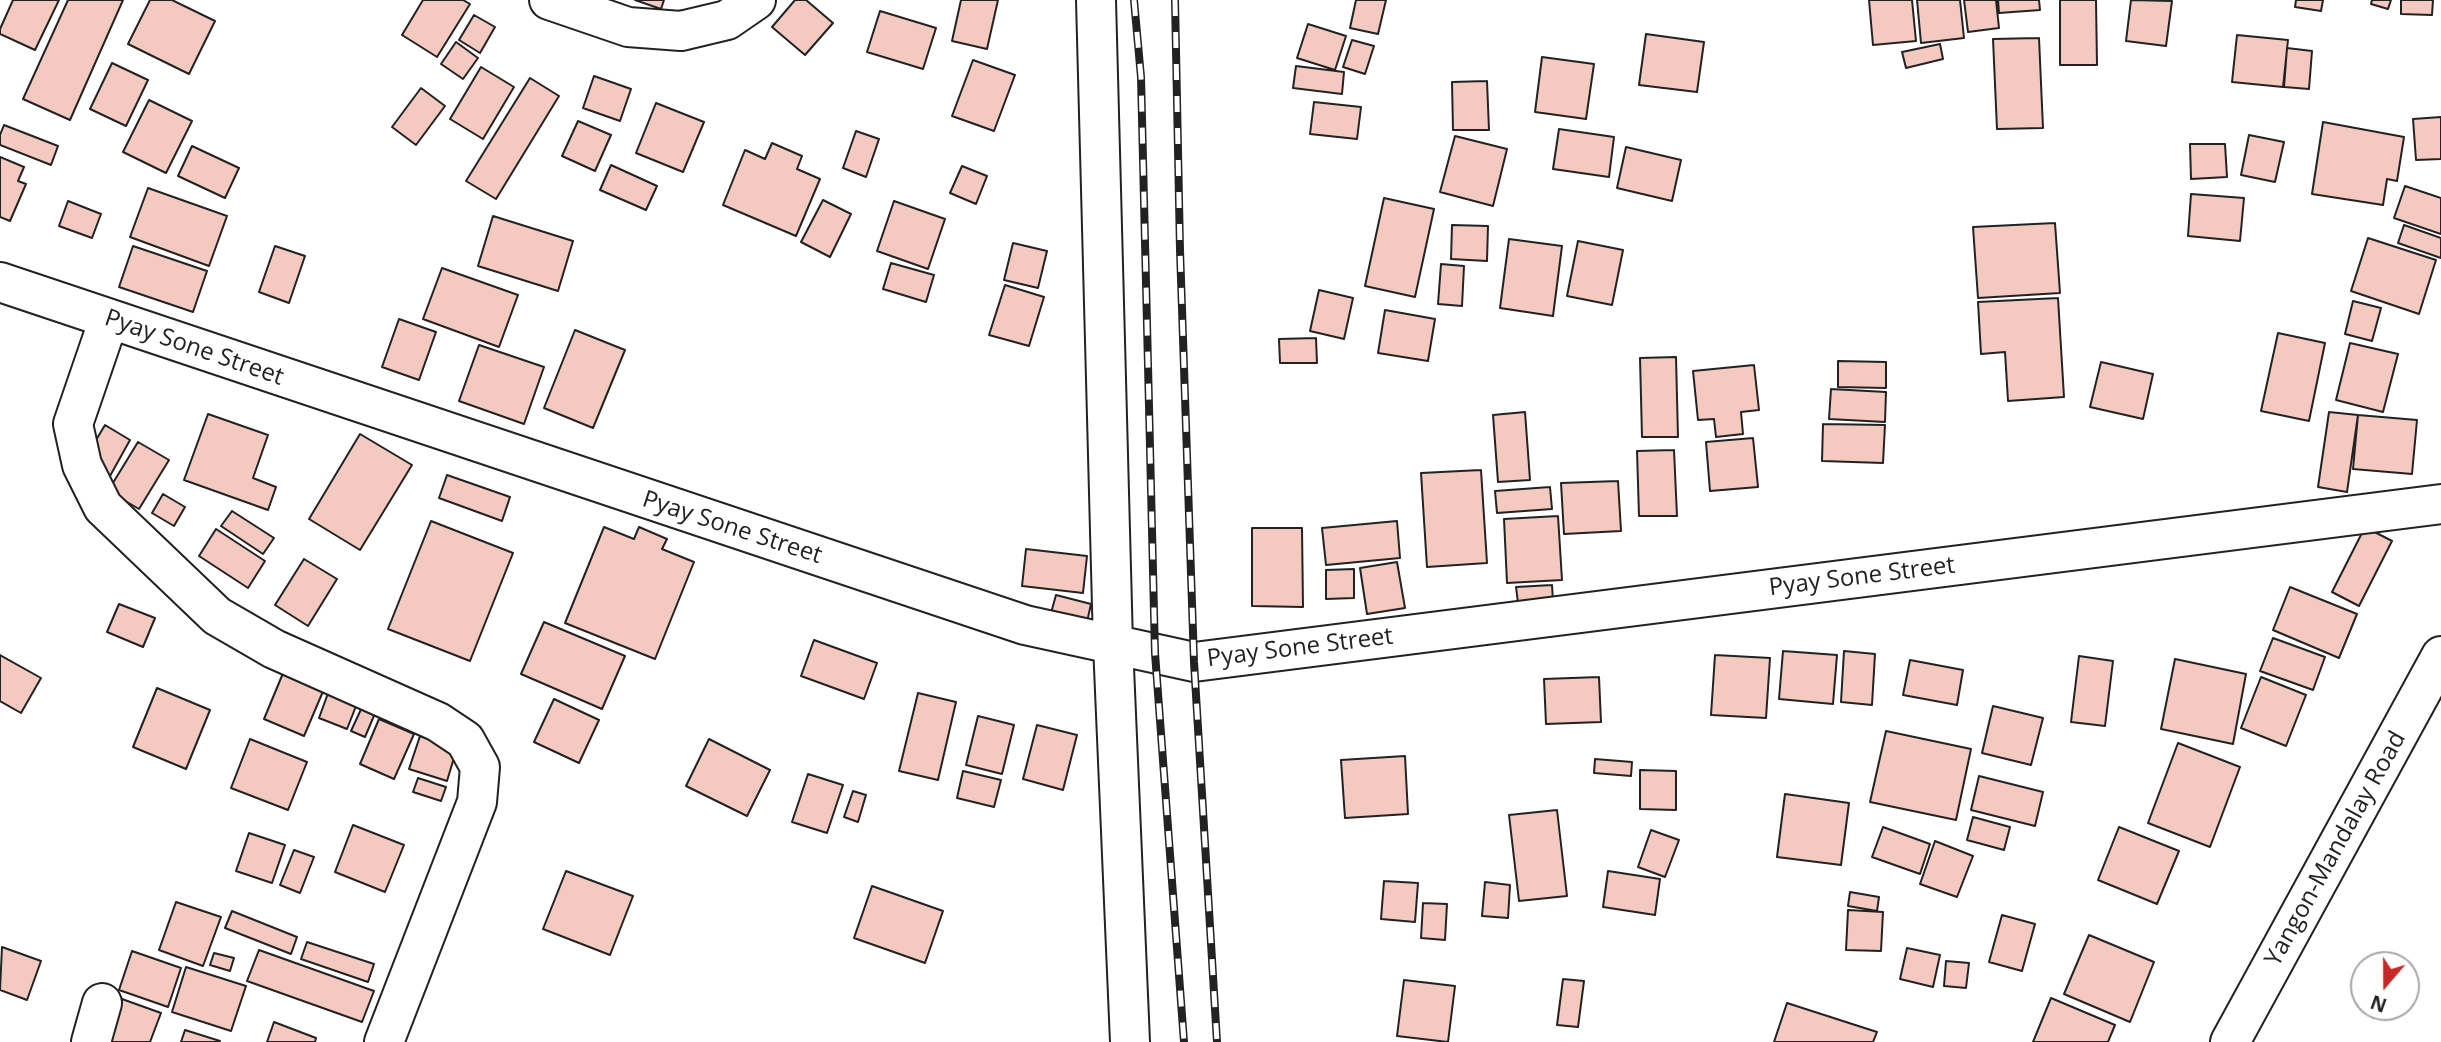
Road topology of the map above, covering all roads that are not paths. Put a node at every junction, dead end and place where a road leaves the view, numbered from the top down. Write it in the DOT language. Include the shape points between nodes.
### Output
graph roads {
  1 [pos="549,0"];
  2 [pos="756,0"];
  3 [pos="1096,0"];
  4 [pos="0,282"];
  5 [pos="109,319"];
  6 [pos="2441,505"];
  7 [pos="1112,644"];
  8 [pos="2441,656"];
  9 [pos="102,1003"];
  10 [pos="91,1042"];
  11 [pos="384,1042"];
  12 [pos="1129,1042"];
  13 [pos="2230,1042"];
  1 -- 2 [label="street" via="628,27 681,31 727,20"];
  3 -- 7 [label="street"];
  4 -- 5 [label="street, Pyay Sone Street"];
  5 -- 7 [label="street, Pyay Sone Street" via="1025,625"];
  5 -- 11 [label="street" via="73,424 82,465 103,508 217,616 274,649 438,722 465,740 480,767 477,802"];
  6 -- 7 [label="street, Pyay Sone Street" via="1194,662"];
  7 -- 12 [label="street"];
  8 -- 13 [label="street, Yangon-Mandalay Road"];
  9 -- 10 [label="street"];
}
